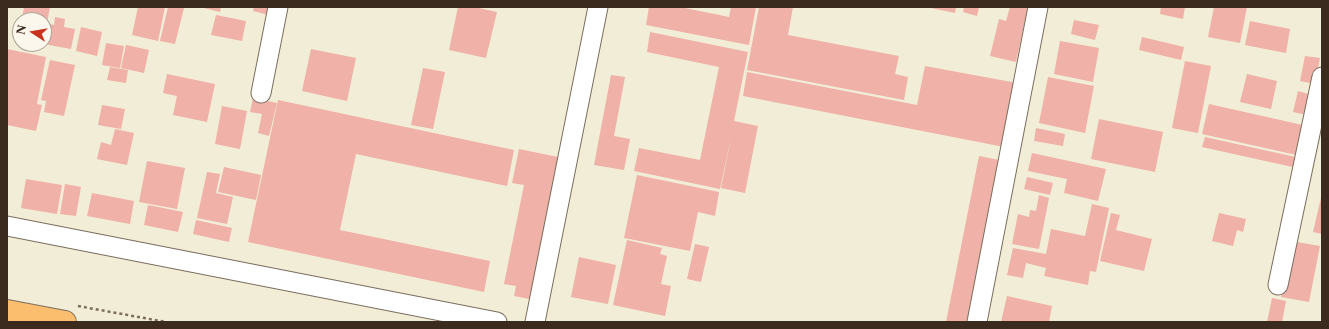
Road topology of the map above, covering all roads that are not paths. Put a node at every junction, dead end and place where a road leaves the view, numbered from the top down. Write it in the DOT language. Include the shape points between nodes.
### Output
graph roads {
  1 [pos="278,7"];
  2 [pos="598,7"];
  3 [pos="1038,7"];
  4 [pos="1322,77"];
  5 [pos="261,93"];
  6 [pos="7,226"];
  7 [pos="1278,286"];
  8 [pos="7,311"];
  9 [pos="70,314"];
  10 [pos="497,322"];
  11 [pos="535,322"];
  12 [pos="977,322"];
  1 -- 5 [label="street"];
  2 -- 11 [label="street"];
  3 -- 12 [label="street"];
  4 -- 7 [label="street"];
  6 -- 10 [label="street"];
  8 -- 9 [label="main road"];
}
